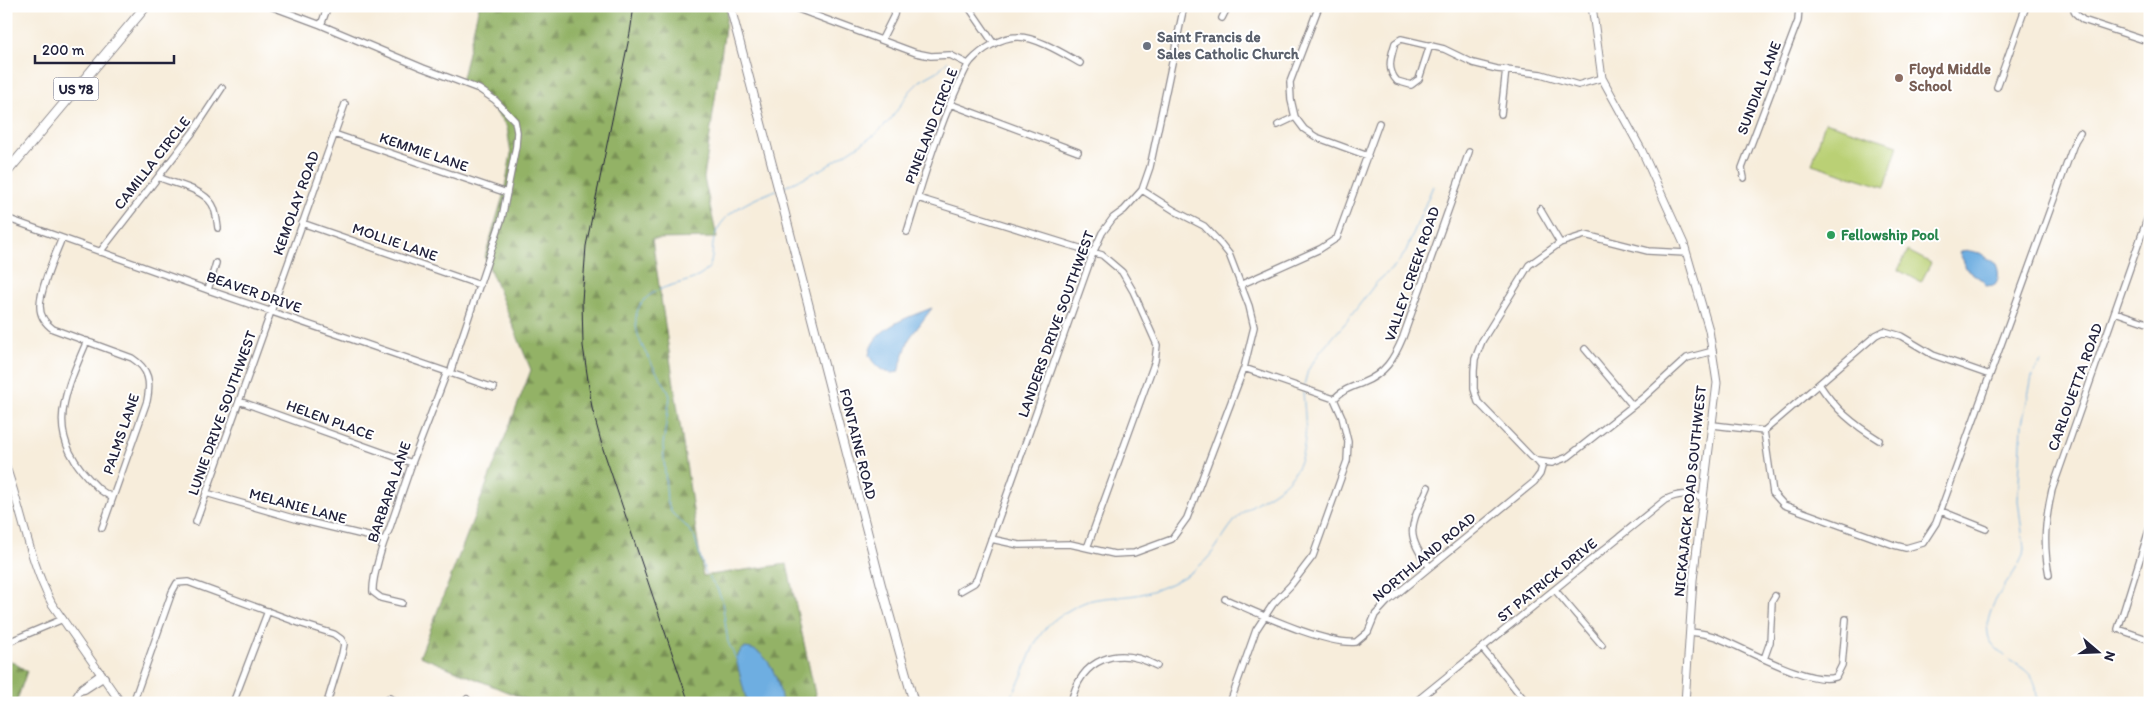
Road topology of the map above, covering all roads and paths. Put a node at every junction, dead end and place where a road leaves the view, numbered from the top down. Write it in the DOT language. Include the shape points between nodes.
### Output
graph roads {
  1 [pos="146,6"];
  2 [pos="270,6"];
  3 [pos="328,6"];
  4 [pos="730,6"];
  5 [pos="790,6"];
  6 [pos="814,6"];
  7 [pos="896,6"];
  8 [pos="968,6"];
  9 [pos="1184,6"];
  10 [pos="1228,6"];
  11 [pos="1319,6"];
  12 [pos="1592,6"];
  13 [pos="2026,6"];
  14 [pos="2073,6"];
  15 [pos="1800,7"];
  16 [pos="811,14"];
  17 [pos="1222,18"];
  18 [pos="321,25"];
  19 [pos="882,39"];
  20 [pos="2150,42"];
  21 [pos="994,44"];
  22 [pos="1430,45"];
  23 [pos="1080,63"];
  24 [pos="968,64"];
  25 [pos="1506,69"];
  26 [pos="1602,78"];
  27 [pos="1998,87"];
  28 [pos="222,88"];
  29 [pos="345,104"];
  30 [pos="950,104"];
  31 [pos="1501,114"];
  32 [pos="1295,117"];
  33 [pos="1379,123"];
  34 [pos="1278,126"];
  35 [pos="2080,133"];
  36 [pos="334,134"];
  37 [pos="1078,152"];
  38 [pos="1469,152"];
  39 [pos="1368,156"];
  40 [pos="8,167"];
  41 [pos="158,177"];
  42 [pos="1744,178"];
  43 [pos="1142,190"];
  44 [pos="507,193"];
  45 [pos="918,198"];
  46 [pos="1540,209"];
  47 [pos="2150,211"];
  48 [pos="6,218"];
  49 [pos="2148,222"];
  50 [pos="302,223"];
  51 [pos="218,228"];
  52 [pos="907,232"];
  53 [pos="62,238"];
  54 [pos="1560,243"];
  55 [pos="100,252"];
  56 [pos="1093,253"];
  57 [pos="1686,253"];
  58 [pos="216,262"];
  59 [pos="1240,284"];
  60 [pos="480,285"];
  61 [pos="208,290"];
  62 [pos="271,311"];
  63 [pos="2115,312"];
  64 [pos="2150,324"];
  65 [pos="86,341"];
  66 [pos="1585,349"];
  67 [pos="1713,351"];
  68 [pos="1244,368"];
  69 [pos="449,373"];
  70 [pos="1990,376"];
  71 [pos="1819,384"];
  72 [pos="494,388"];
  73 [pos="1334,398"];
  74 [pos="239,401"];
  75 [pos="1632,405"];
  76 [pos="1713,425"];
  77 [pos="1764,431"];
  78 [pos="1880,440"];
  79 [pos="1537,461"];
  80 [pos="412,463"];
  81 [pos="6,467"];
  82 [pos="1428,487"];
  83 [pos="206,493"];
  84 [pos="111,497"];
  85 [pos="1702,498"];
  86 [pos="1941,511"];
  87 [pos="196,522"];
  88 [pos="2150,527"];
  89 [pos="102,528"];
  90 [pos="1986,529"];
  91 [pos="991,539"];
  92 [pos="384,540"];
  93 [pos="1087,548"];
  94 [pos="1429,566"];
  95 [pos="2049,575"];
  96 [pos="1555,590"];
  97 [pos="960,591"];
  98 [pos="1775,596"];
  99 [pos="1225,599"];
  100 [pos="402,603"];
  101 [pos="268,611"];
  102 [pos="1265,616"];
  103 [pos="63,619"];
  104 [pos="1846,619"];
  105 [pos="1690,632"];
  106 [pos="2150,640"];
  107 [pos="6,644"];
  108 [pos="1602,645"];
  109 [pos="1482,648"];
  110 [pos="1764,659"];
  111 [pos="1157,666"];
  112 [pos="103,675"];
  113 [pos="110,685"];
  114 [pos="90,687"];
  115 [pos="80,691"];
  116 [pos="389,698"];
  117 [pos="1230,701"];
  118 [pos="1418,702"];
  119 [pos="72,703"];
  120 [pos="121,703"];
  121 [pos="133,703"];
  122 [pos="233,703"];
  123 [pos="327,703"];
  124 [pos="400,703"];
  125 [pos="914,703"];
  126 [pos="1071,703"];
  127 [pos="1241,703"];
  128 [pos="1527,703"];
  129 [pos="1685,703"];
  1 -- 40 [label="main road, US 78"];
  2 -- 18 [label="street, BARBARA LANE"];
  3 -- 18 [label="street"];
  4 -- 125 [label="main road, FONTAINE ROAD"];
  5 -- 16 [label="street"];
  6 -- 16 [label="street"];
  7 -- 19 [label="street"];
  8 -- 21 [label="street"];
  9 -- 43 [label="street, LANDERS DRIVE SOUTHWEST" via="1150,167"];
  10 -- 17 [label="street"];
  11 -- 32 [label="street" via="1290,82"];
  12 -- 26 [label="street, NICKAJACK ROAD SOUTHWEST"];
  13 -- 27 [label="street"];
  14 -- 20 [label="street" via="2083,20"];
  15 -- 42 [label="street, SUNDIAL LANE" via="1798,21 1742,168"];
  16 -- 19 [label="street"];
  18 -- 44 [label="street, BARBARA LANE" via="468,84 495,100 515,121 517,132"];
  19 -- 24 [label="street" via="920,54 950,55"];
  21 -- 23 [label="street, PINELAND CIRCLE" via="1018,36"];
  21 -- 24 [label="street, PINELAND CIRCLE"];
  22 -- 22 [label="street" via="1401,38 1395,43 1389,70 1396,81 1411,85 1419,80"];
  22 -- 25 [label="street" via="1473,63"];
  24 -- 30 [label="street, PINELAND CIRCLE"];
  25 -- 26 [label="street" via="1541,74 1578,85"];
  25 -- 31 [label="street"];
  26 -- 57 [label="street, NICKAJACK ROAD SOUTHWEST" via="1654,176"];
  28 -- 41 [label="street, CAMILLA CIRCLE" via="194,132"];
  29 -- 36 [label="street, KEMOLAY ROAD"];
  30 -- 37 [label="street"];
  30 -- 45 [label="street, PINELAND CIRCLE"];
  32 -- 34 [label="street"];
  32 -- 39 [label="street" via="1316,137"];
  33 -- 39 [label="street"];
  35 -- 70 [label="street"];
  36 -- 44 [label="street, KEMMIE LANE"];
  36 -- 50 [label="street, KEMOLAY ROAD"];
  38 -- 73 [label="street, VALLEY CREEK ROAD" via="1392,361 1370,380"];
  39 -- 59 [label="street" via="1337,238 1320,249"];
  41 -- 51 [label="street" via="208,199 215,209"];
  41 -- 55 [label="street, CAMILLA CIRCLE"];
  43 -- 56 [label="street, LANDERS DRIVE SOUTHWEST" via="1113,218"];
  43 -- 59 [label="street" via="1204,226 1229,254"];
  44 -- 60 [label="street, BARBARA LANE" via="500,226"];
  45 -- 52 [label="street, PINELAND CIRCLE"];
  45 -- 56 [label="street"];
  46 -- 54 [label="street"];
  47 -- 49 [label="street, CARLOUETTA ROAD"];
  48 -- 53 [label="street, BEAVER DRIVE"];
  49 -- 63 [label="street, CARLOUETTA ROAD"];
  50 -- 60 [label="street, MOLLIE LANE"];
  50 -- 62 [label="street, KEMOLAY ROAD"];
  53 -- 55 [label="street, BEAVER DRIVE"];
  53 -- 65 [label="street, PALMS LANE" via="40,306 43,317 54,329"];
  54 -- 57 [label="street" via="1585,235 1648,251"];
  54 -- 79 [label="street" via="1529,265 1487,333 1475,359 1474,390 1478,402"];
  55 -- 61 [label="street, BEAVER DRIVE"];
  56 -- 91 [label="street, LANDERS DRIVE SOUTHWEST"];
  56 -- 93 [label="street" via="1110,261 1122,272 1157,345 1151,376"];
  57 -- 67 [label="street, NICKAJACK ROAD SOUTHWEST"];
  58 -- 61 [label="street"];
  59 -- 68 [label="street" via="1254,327"];
  60 -- 69 [label="street, BARBARA LANE"];
  61 -- 62 [label="street, BEAVER DRIVE"];
  62 -- 69 [label="street, BEAVER DRIVE"];
  62 -- 74 [label="street, LUNIE DRIVE SOUTHWEST"];
  63 -- 64 [label="street"];
  63 -- 95 [label="street, CARLOUETTA ROAD" via="2052,490 2046,516 2044,550"];
  65 -- 84 [label="street" via="63,406 62,431 71,457 100,490"];
  65 -- 84 [label="street, PALMS LANE" via="132,358 148,374 150,382 147,401"];
  66 -- 75 [label="street"];
  67 -- 75 [label="street" via="1687,358"];
  67 -- 76 [label="street, NICKAJACK ROAD SOUTHWEST" via="1717,383"];
  68 -- 73 [label="street"];
  68 -- 93 [label="street" via="1187,518 1172,539 1134,553 1114,554"];
  69 -- 72 [label="street, BEAVER DRIVE"];
  69 -- 80 [label="street, BARBARA LANE"];
  70 -- 71 [label="street" via="1933,355 1901,336 1884,331"];
  70 -- 86 [label="street"];
  71 -- 77 [label="street"];
  71 -- 78 [label="street" via="1831,403 1854,425"];
  73 -- 102 [label="street" via="1348,442 1347,461 1313,556"];
  74 -- 80 [label="street, HELEN PLACE"];
  74 -- 83 [label="street, LUNIE DRIVE SOUTHWEST"];
  75 -- 79 [label="street" via="1568,457 1552,463"];
  76 -- 77 [label="street"];
  76 -- 85 [label="street, NICKAJACK ROAD SOUTHWEST"];
  77 -- 86 [label="street" via="1774,493 1784,505 1906,548 1922,543"];
  79 -- 94 [label="street, NORTHLAND ROAD" via="1542,467 1534,482"];
  80 -- 92 [label="street, BARBARA LANE"];
  81 -- 103 [label="street" via="38,573 52,604"];
  82 -- 94 [label="street" via="1412,535 1414,545"];
  83 -- 87 [label="street, LUNIE DRIVE SOUTHWEST"];
  83 -- 92 [label="street, MELANIE LANE"];
  84 -- 89 [label="street"];
  85 -- 96 [label="street, ST PATRICK DRIVE" via="1682,494 1665,500"];
  85 -- 105 [label="street, NICKAJACK ROAD SOUTHWEST"];
  86 -- 90 [label="street"];
  88 -- 106 [label="street" via="2118,629"];
  91 -- 93 [label="street" via="1019,545 1057,543"];
  91 -- 97 [label="street, LANDERS DRIVE SOUTHWEST" via="977,579"];
  92 -- 100 [label="street, BARBARA LANE" via="373,592 381,598"];
  94 -- 102 [label="street, NORTHLAND ROAD" via="1387,602 1375,615 1368,632 1356,642 1332,640"];
  96 -- 108 [label="street"];
  96 -- 109 [label="street, ST PATRICK DRIVE"];
  98 -- 110 [label="street" via="1770,642"];
  99 -- 102 [label="street, NORTHLAND ROAD"];
  101 -- 121 [label="street" via="188,582 176,583"];
  101 -- 122 [label="street"];
  101 -- 123 [label="street" via="341,639 344,644 342,654"];
  102 -- 117 [label="street" via="1250,644"];
  103 -- 107 [label="street"];
  103 -- 112 [label="street"];
  104 -- 110 [label="street" via="1842,665 1836,677 1805,675"];
  105 -- 110 [label="street" via="1717,638"];
  105 -- 129 [label="street, NICKAJACK ROAD SOUTHWEST"];
  109 -- 118 [label="street, ST PATRICK DRIVE"];
  109 -- 128 [label="street"];
  111 -- 126 [label="street" via="1117,656 1099,661 1081,675"];
  112 -- 113 [label="street"];
  112 -- 114 [label="street"];
  112 -- 115 [label="street" via="82,686"];
  113 -- 114 [label="street"];
  113 -- 120 [label="street"];
  114 -- 115 [label="street"];
  115 -- 119 [label="street"];
  116 -- 124 [label="street"];
  117 -- 127 [label="street"];
}
